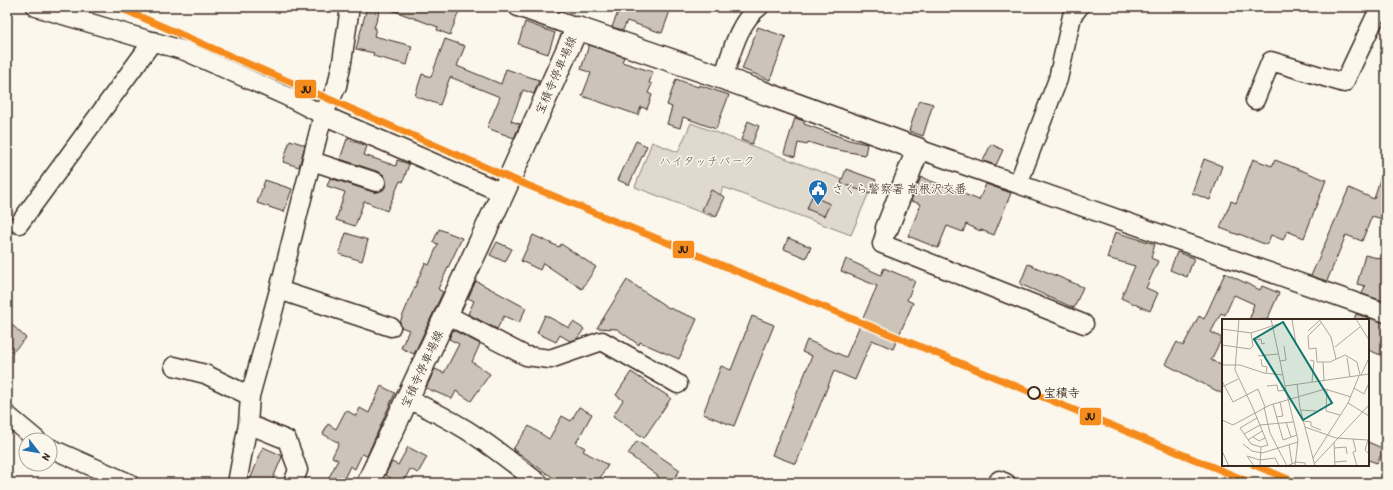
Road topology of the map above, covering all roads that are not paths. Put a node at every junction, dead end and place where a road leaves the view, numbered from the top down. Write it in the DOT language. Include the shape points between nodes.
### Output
graph roads {
  1 [pos="36,7"];
  2 [pos="350,7"];
  3 [pos="518,7"];
  4 [pos="759,7"];
  5 [pos="1079,7"];
  6 [pos="1380,7"];
  7 [pos="577,28"];
  8 [pos="153,41"];
  9 [pos="722,78"];
  10 [pos="1256,100"];
  11 [pos="324,115"];
  12 [pos="918,149"];
  13 [pos="312,161"];
  14 [pos="376,182"];
  15 [pos="1018,184"];
  16 [pos="503,193"];
  17 [pos="19,224"];
  18 [pos="887,228"];
  19 [pos="279,290"];
  20 [pos="1386,314"];
  21 [pos="447,315"];
  22 [pos="1084,324"];
  23 [pos="391,328"];
  24 [pos="174,366"];
  25 [pos="678,384"];
  26 [pos="250,396"];
  27 [pos="408,399"];
  28 [pos="7,415"];
  29 [pos="248,424"];
  30 [pos="27,432"];
  31 [pos="58,452"];
  32 [pos="129,483"];
  33 [pos="237,483"];
  34 [pos="293,483"];
  35 [pos="368,483"];
  36 [pos="539,483"];
  1 -- 8 [label="street"];
  2 -- 11 [label="street" via="337,86"];
  3 -- 7 [label="street"];
  4 -- 9 [label="street" via="742,28"];
  5 -- 15 [label="street" via="1072,16 1058,79"];
  6 -- 10 [label="street" via="1344,83 1271,61"];
  7 -- 9 [label="main road, 宝積寺停車場線"];
  7 -- 16 [label="main road, 宝積寺停車場線"];
  8 -- 11 [label="street" via="185,51"];
  8 -- 17 [label="street"];
  9 -- 12 [label="main road, 宝積寺停車場線"];
  11 -- 13 [label="street"];
  11 -- 16 [label="street"];
  12 -- 15 [label="street"];
  12 -- 18 [label="main road"];
  13 -- 14 [label="street"];
  13 -- 19 [label="street"];
  15 -- 20 [label="street"];
  16 -- 21 [label="main road, 宝積寺停車場線"];
  18 -- 22 [label="street" via="882,244"];
  19 -- 23 [label="street"];
  19 -- 26 [label="street"];
  21 -- 25 [label="street" via="526,356 550,359 602,341"];
  21 -- 27 [label="main road, 宝積寺停車場線"];
  24 -- 26 [label="street" via="205,374"];
  26 -- 29 [label="street"];
  27 -- 35 [label="main road, 宝積寺停車場線"];
  27 -- 36 [label="street" via="465,429"];
  28 -- 30 [label="street"];
  29 -- 33 [label="street"];
  29 -- 34 [label="street" via="287,440 298,470"];
  31 -- 32 [label="street"];
}
